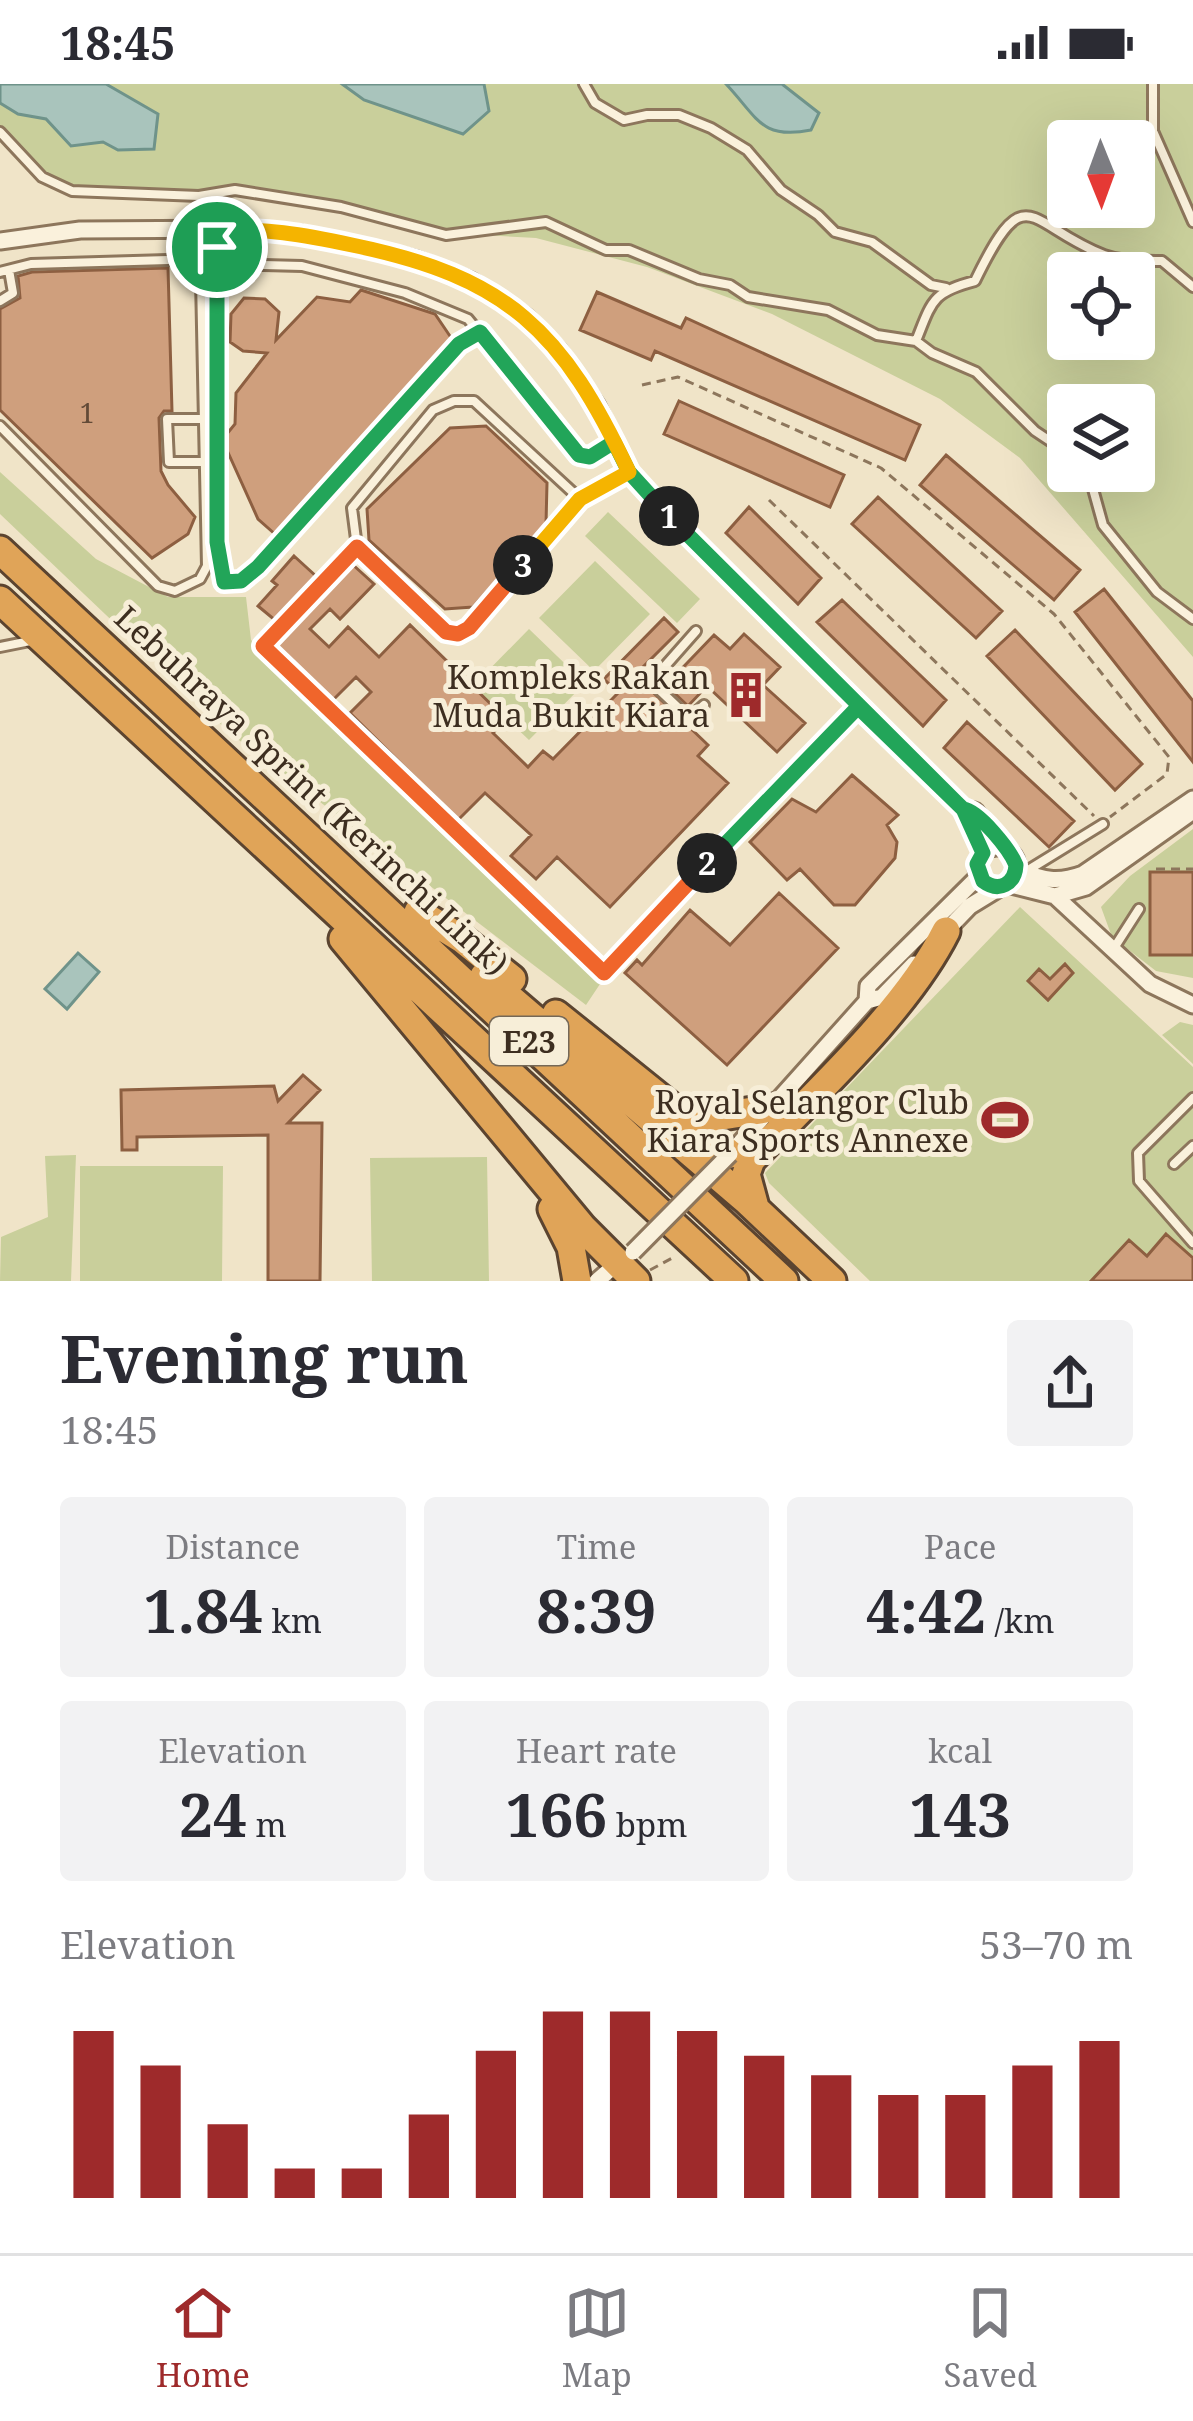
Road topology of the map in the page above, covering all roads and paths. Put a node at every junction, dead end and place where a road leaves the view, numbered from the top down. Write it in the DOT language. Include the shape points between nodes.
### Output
graph roads {
  1 [pos="584,84"];
  2 [pos="1153,84"];
  3 [pos="0,132"];
  4 [pos="1193,222"];
  5 [pos="179,231"];
  6 [pos="207,231"];
  7 [pos="0,241"];
  8 [pos="181,259"];
  9 [pos="202,260"];
  10 [pos="220,264"];
  11 [pos="4,271"];
  12 [pos="1193,287"];
  13 [pos="946,288"];
  14 [pos="0,301"];
  15 [pos="480,332"];
  16 [pos="916,340"];
  17 [pos="642,385"];
  18 [pos="205,419"];
  19 [pos="0,426"];
  20 [pos="1047,439"];
  21 [pos="614,442"];
  22 [pos="205,462"];
  23 [pos="629,472"];
  24 [pos="1094,492"];
  25 [pos="580,499"];
  26 [pos="769,500"];
  27 [pos="357,547"];
  28 [pos="0,550"];
  29 [pos="0,600"];
  30 [pos="1193,619"];
  31 [pos="696,631"];
  32 [pos="0,647"];
  33 [pos="54,650"];
  34 [pos="704,705"];
  35 [pos="858,707"];
  36 [pos="1193,799"];
  37 [pos="274,801"];
  38 [pos="963,809"];
  39 [pos="1193,812"];
  40 [pos="1103,824"];
  41 [pos="1002,848"];
  42 [pos="267,849"];
  43 [pos="983,853"];
  44 [pos="1156,869"];
  45 [pos="1193,869"];
  46 [pos="979,876"];
  47 [pos="1012,879"];
  48 [pos="1055,896"];
  49 [pos="1139,909"];
  50 [pos="418,912"];
  51 [pos="946,931"];
  52 [pos="1112,951"];
  53 [pos="867,1001"];
  54 [pos="1193,1005"];
  55 [pos="1193,1098"];
  56 [pos="772,1108"];
  57 [pos="681,1113"];
  58 [pos="1193,1146"];
  59 [pos="730,1154"];
  60 [pos="1174,1164"];
  61 [pos="537,1172"];
  62 [pos="757,1211"];
  63 [pos="1193,1243"];
  64 [pos="674,1257"];
  65 [pos="625,1270"];
  66 [pos="578,1281"];
  67 [pos="734,1281"];
  68 [pos="784,1281"];
  69 [pos="832,1281"];
  1 -- 13 [label="lane" via="595,104 624,120 679,116 711,128 747,150 781,190 835,232 872,242"];
  2 -- 4 [label="lane" via="1153,131"];
  3 -- 16 [label="lane" via="42,177 72,191 235,190 446,236 546,222 748,297 828,310 877,335"];
  5 -- 6 [label="street"];
  5 -- 7 [label="street" via="80,230"];
  5 -- 8 [label="lane"];
  6 -- 9 [label="lane"];
  6 -- 10 [label="lane"];
  6 -- 21 [label="street" via="302,234 471,281 526,317 559,351"];
  8 -- 9 [label="lane"];
  8 -- 11 [label="lane"];
  9 -- 18 [label="lane"];
  10 -- 15 [label="lane" via="292,265 384,288 468,319"];
  10 -- 15 [label="lane" via="217,542 224,582 258,567 459,344"];
  11 -- 14 [label="lane" via="13,293"];
  12 -- 13 [label="lane" via="1162,261 1100,254 1038,215 999,232 976,281"];
  13 -- 16 [label="lane"];
  15 -- 21 [label="lane" via="579,455"];
  16 -- 20 [label="lane" via="976,372"];
  17 -- 40 [label="path" via="678,377 881,468 1054,614 1169,757 1167,774"];
  18 -- 22 [label="lane"];
  18 -- 22 [label="lane" via="167,419 169,462"];
  19 -- 22 [label="lane" via="158,586 175,591 207,566"];
  21 -- 23 [label="street"];
  23 -- 25 [label="lane"];
  23 -- 35 [label="street"];
  24 -- 30 [label="lane" via="1103,525 1156,592"];
  25 -- 27 [label="lane" via="458,634 446,632"];
  25 -- 27 [label="lane" via="474,401 454,400 433,410 352,508"];
  26 -- 40 [label="path"];
  27 -- 35 [label="lane" via="263,646 604,973"];
  28 -- 37 [label="highway, Lebuhraya Sprint (Kerinchi Link) / E23"];
  29 -- 33 [label="highway, E23"];
  31 -- 34 [label="lane" via="651,682 689,718"];
  32 -- 33 [label="lane" via="28,640"];
  33 -- 42 [label="highway, E23"];
  35 -- 38 [label="street"];
  36 -- 47 [label="street" via="1083,874"];
  37 -- 50 [label="highway"];
  37 -- 68 [label="highway, Lebuhraya Sprint (Kerinchi Link) / E23"];
  38 -- 41 [label="street" via="975,811"];
  38 -- 43 [label="street"];
  39 -- 48 [label="street" via="1086,886"];
  40 -- 47 [label="lane"];
  41 -- 43 [label="street"];
  41 -- 47 [label="street" via="1012,854"];
  42 -- 61 [label="highway"];
  42 -- 67 [label="highway, E23"];
  43 -- 46 [label="street"];
  44 -- 45 [label="path"];
  46 -- 47 [label="street" via="988,885"];
  46 -- 53 [label="street" via="868,986"];
  47 -- 48 [label="street"];
  47 -- 51 [label="street"];
  48 -- 52 [label="street"];
  49 -- 52 [label="lane"];
  50 -- 57 [label="highway"];
  50 -- 62 [label="highway"];
  51 -- 53 [label="street" via="882,997"];
  51 -- 62 [label="highway" via="877,1025 751,1160 748,1192"];
  52 -- 54 [label="street" via="1150,984"];
  53 -- 56 [label="street"];
  55 -- 63 [label="lane" via="1138,1153 1139,1181"];
  56 -- 57 [label="highway"];
  56 -- 59 [label="street"];
  57 -- 59 [label="highway"];
  58 -- 60 [label="lane"];
  59 -- 65 [label="street, bridge"];
  61 -- 65 [label="highway"];
  61 -- 66 [label="highway"];
  62 -- 69 [label="highway"];
  64 -- 65 [label="path"];
}
